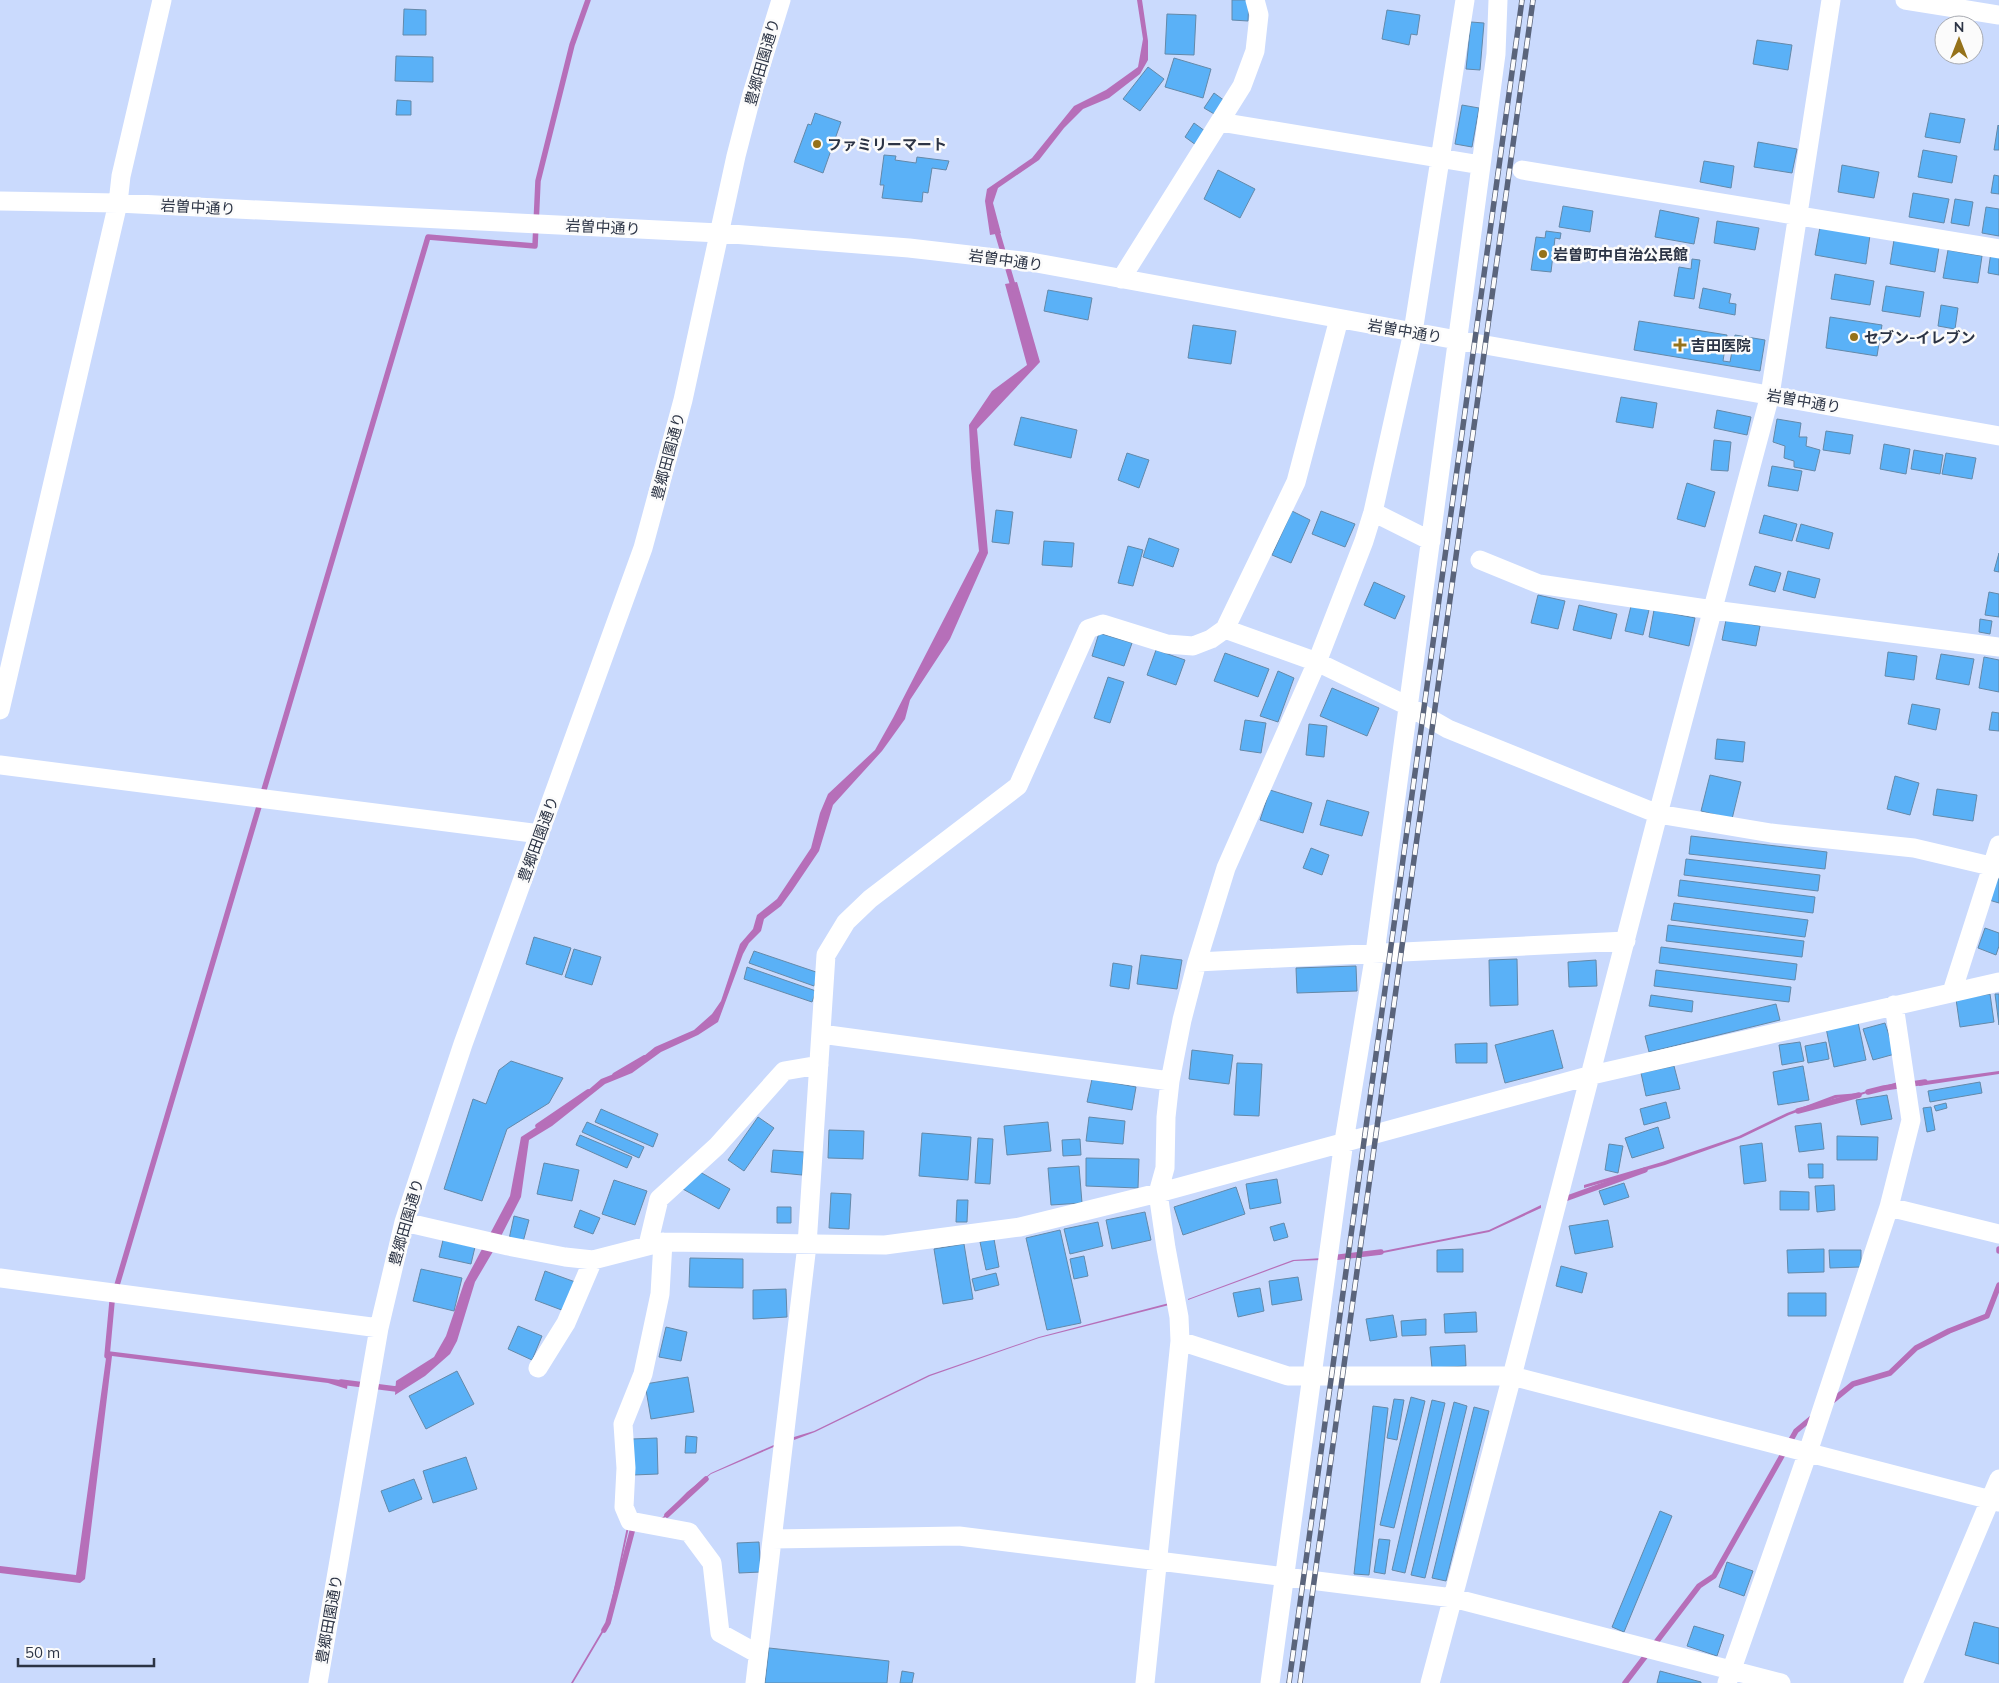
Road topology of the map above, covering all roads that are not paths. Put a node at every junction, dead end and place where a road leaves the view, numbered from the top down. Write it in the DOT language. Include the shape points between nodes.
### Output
graph roads {
  1 [pos="162,0"];
  2 [pos="781,0"];
  3 [pos="1255,0"];
  4 [pos="1465,0"];
  5 [pos="1498,0"];
  6 [pos="1831,0"];
  7 [pos="1905,0"];
  8 [pos="1999,15"];
  9 [pos="1220,122"];
  10 [pos="1440,159"];
  11 [pos="1481,165"];
  12 [pos="1522,170"];
  13 [pos="0,201"];
  14 [pos="118,203"];
  15 [pos="1798,216"];
  16 [pos="719,233"];
  17 [pos="1999,249"];
  18 [pos="1122,279"];
  19 [pos="1339,319"];
  20 [pos="1413,332"];
  21 [pos="1457,340"];
  22 [pos="1770,395"];
  23 [pos="1999,436"];
  24 [pos="1373,512"];
  25 [pos="1431,541"];
  26 [pos="1480,560"];
  27 [pos="1713,610"];
  28 [pos="1225,629"];
  29 [pos="1999,647"];
  30 [pos="1317,662"];
  31 [pos="1408,706"];
  32 [pos="0,710"];
  33 [pos="0,765"];
  34 [pos="1658,814"];
  35 [pos="540,834"];
  36 [pos="1999,845"];
  37 [pos="1996,867"];
  38 [pos="1626,941"];
  39 [pos="1375,953"];
  40 [pos="1197,962"];
  41 [pos="1999,982"];
  42 [pos="1952,992"];
  43 [pos="1894,1005"];
  44 [pos="820,1034"];
  45 [pos="819,1065"];
  46 [pos="1592,1075"];
  47 [pos="1170,1081"];
  48 [pos="1344,1141"];
  49 [pos="1158,1193"];
  50 [pos="1889,1206"];
  51 [pos="404,1222"];
  52 [pos="1999,1234"];
  53 [pos="655,1243"];
  54 [pos="807,1245"];
  55 [pos="593,1260"];
  56 [pos="0,1278"];
  57 [pos="379,1328"];
  58 [pos="1180,1342"];
  59 [pos="538,1368"];
  60 [pos="1312,1376"];
  61 [pos="1512,1376"];
  62 [pos="1808,1452"];
  63 [pos="1999,1479"];
  64 [pos="1995,1501"];
  65 [pos="772,1539"];
  66 [pos="1157,1562"];
  67 [pos="1284,1578"];
  68 [pos="1453,1598"];
  69 [pos="758,1654"];
  70 [pos="1729,1677"];
  71 [pos="318,1683"];
  72 [pos="755,1683"];
  73 [pos="1145,1683"];
  74 [pos="1270,1683"];
  75 [pos="1430,1683"];
  76 [pos="1781,1683"];
  77 [pos="1913,1683"];
  1 -- 14 [label="street" via="121,176"];
  2 -- 16 [label="street, 豊郷田園通り" via="752,94"];
  3 -- 9 [label="street" via="1259,15 1255,51 1242,86"];
  4 -- 10 [label="street"];
  5 -- 11 [label="street" via="1496,54"];
  6 -- 15 [label="street"];
  7 -- 8 [label="street"];
  9 -- 10 [label="street"];
  9 -- 18 [label="street"];
  10 -- 11 [label="street"];
  10 -- 20 [label="street"];
  11 -- 21 [label="street"];
  12 -- 15 [label="street"];
  13 -- 14 [label="street, 岩曽中通り"];
  14 -- 16 [label="street, 岩曽中通り"];
  14 -- 32 [label="street"];
  15 -- 17 [label="street"];
  15 -- 22 [label="street"];
  16 -- 18 [label="street, 岩曽中通り" via="955,253 1031,262"];
  16 -- 35 [label="street, 豊郷田園通り" via="683,400 643,548"];
  18 -- 19 [label="street, 岩曽中通り"];
  19 -- 20 [label="street, 岩曽中通り"];
  19 -- 28 [label="street" via="1296,482"];
  20 -- 21 [label="street, 岩曽中通り"];
  20 -- 24 [label="street"];
  21 -- 22 [label="street, 岩曽中通り"];
  21 -- 25 [label="street"];
  22 -- 23 [label="street, 岩曽中通り"];
  22 -- 27 [label="street"];
  24 -- 25 [label="street"];
  24 -- 30 [label="street"];
  25 -- 31 [label="street"];
  26 -- 27 [label="street" via="1539,584"];
  27 -- 29 [label="street"];
  27 -- 34 [label="street"];
  28 -- 30 [label="street"];
  28 -- 44 [label="street" via="1193,646 1167,644 1103,624 1088,629 1018,786 870,899 846,922 826,955"];
  30 -- 31 [label="street"];
  30 -- 40 [label="street" via="1226,868"];
  31 -- 34 [label="street" via="1448,729"];
  31 -- 39 [label="street"];
  33 -- 35 [label="street"];
  34 -- 37 [label="street" via="1771,833 1914,848"];
  34 -- 38 [label="street"];
  35 -- 51 [label="street, 豊郷田園通り" via="463,1044"];
  36 -- 37 [label="street"];
  37 -- 42 [label="street"];
  38 -- 39 [label="street"];
  38 -- 46 [label="street"];
  39 -- 40 [label="street"];
  39 -- 48 [label="street"];
  40 -- 47 [label="street"];
  41 -- 42 [label="street"];
  42 -- 43 [label="street"];
  43 -- 46 [label="street"];
  43 -- 50 [label="street" via="1911,1120"];
  44 -- 45 [label="street"];
  44 -- 47 [label="street"];
  45 -- 53 [label="street" via="784,1071 717,1146 659,1199"];
  45 -- 54 [label="street"];
  46 -- 48 [label="street"];
  46 -- 61 [label="street"];
  47 -- 49 [label="street" via="1165,1168"];
  48 -- 49 [label="street"];
  48 -- 60 [label="street"];
  49 -- 54 [label="street" via="1020,1227 885,1245"];
  49 -- 58 [label="street" via="1179,1317"];
  50 -- 52 [label="street"];
  50 -- 62 [label="street"];
  51 -- 55 [label="street" via="518,1248"];
  51 -- 57 [label="street, 豊郷田園通り"];
  53 -- 54 [label="street"];
  53 -- 55 [label="street"];
  53 -- 69 [label="street" via="660,1294 645,1365 623,1424 624,1507 630,1521 689,1532 712,1563 720,1633"];
  54 -- 65 [label="street"];
  55 -- 59 [label="street" via="566,1323"];
  56 -- 57 [label="street"];
  57 -- 71 [label="street, 豊郷田園通り"];
  58 -- 60 [label="street" via="1288,1376"];
  58 -- 66 [label="street"];
  60 -- 61 [label="street"];
  60 -- 67 [label="street"];
  61 -- 62 [label="street"];
  61 -- 68 [label="street"];
  62 -- 64 [label="street"];
  62 -- 70 [label="street"];
  63 -- 64 [label="street"];
  64 -- 77 [label="street"];
  65 -- 66 [label="street" via="959,1536"];
  65 -- 69 [label="street"];
  66 -- 67 [label="street"];
  66 -- 73 [label="street"];
  67 -- 68 [label="street"];
  67 -- 74 [label="street"];
  68 -- 70 [label="street"];
  68 -- 75 [label="street"];
  69 -- 72 [label="street"];
  70 -- 76 [label="street"];
}
